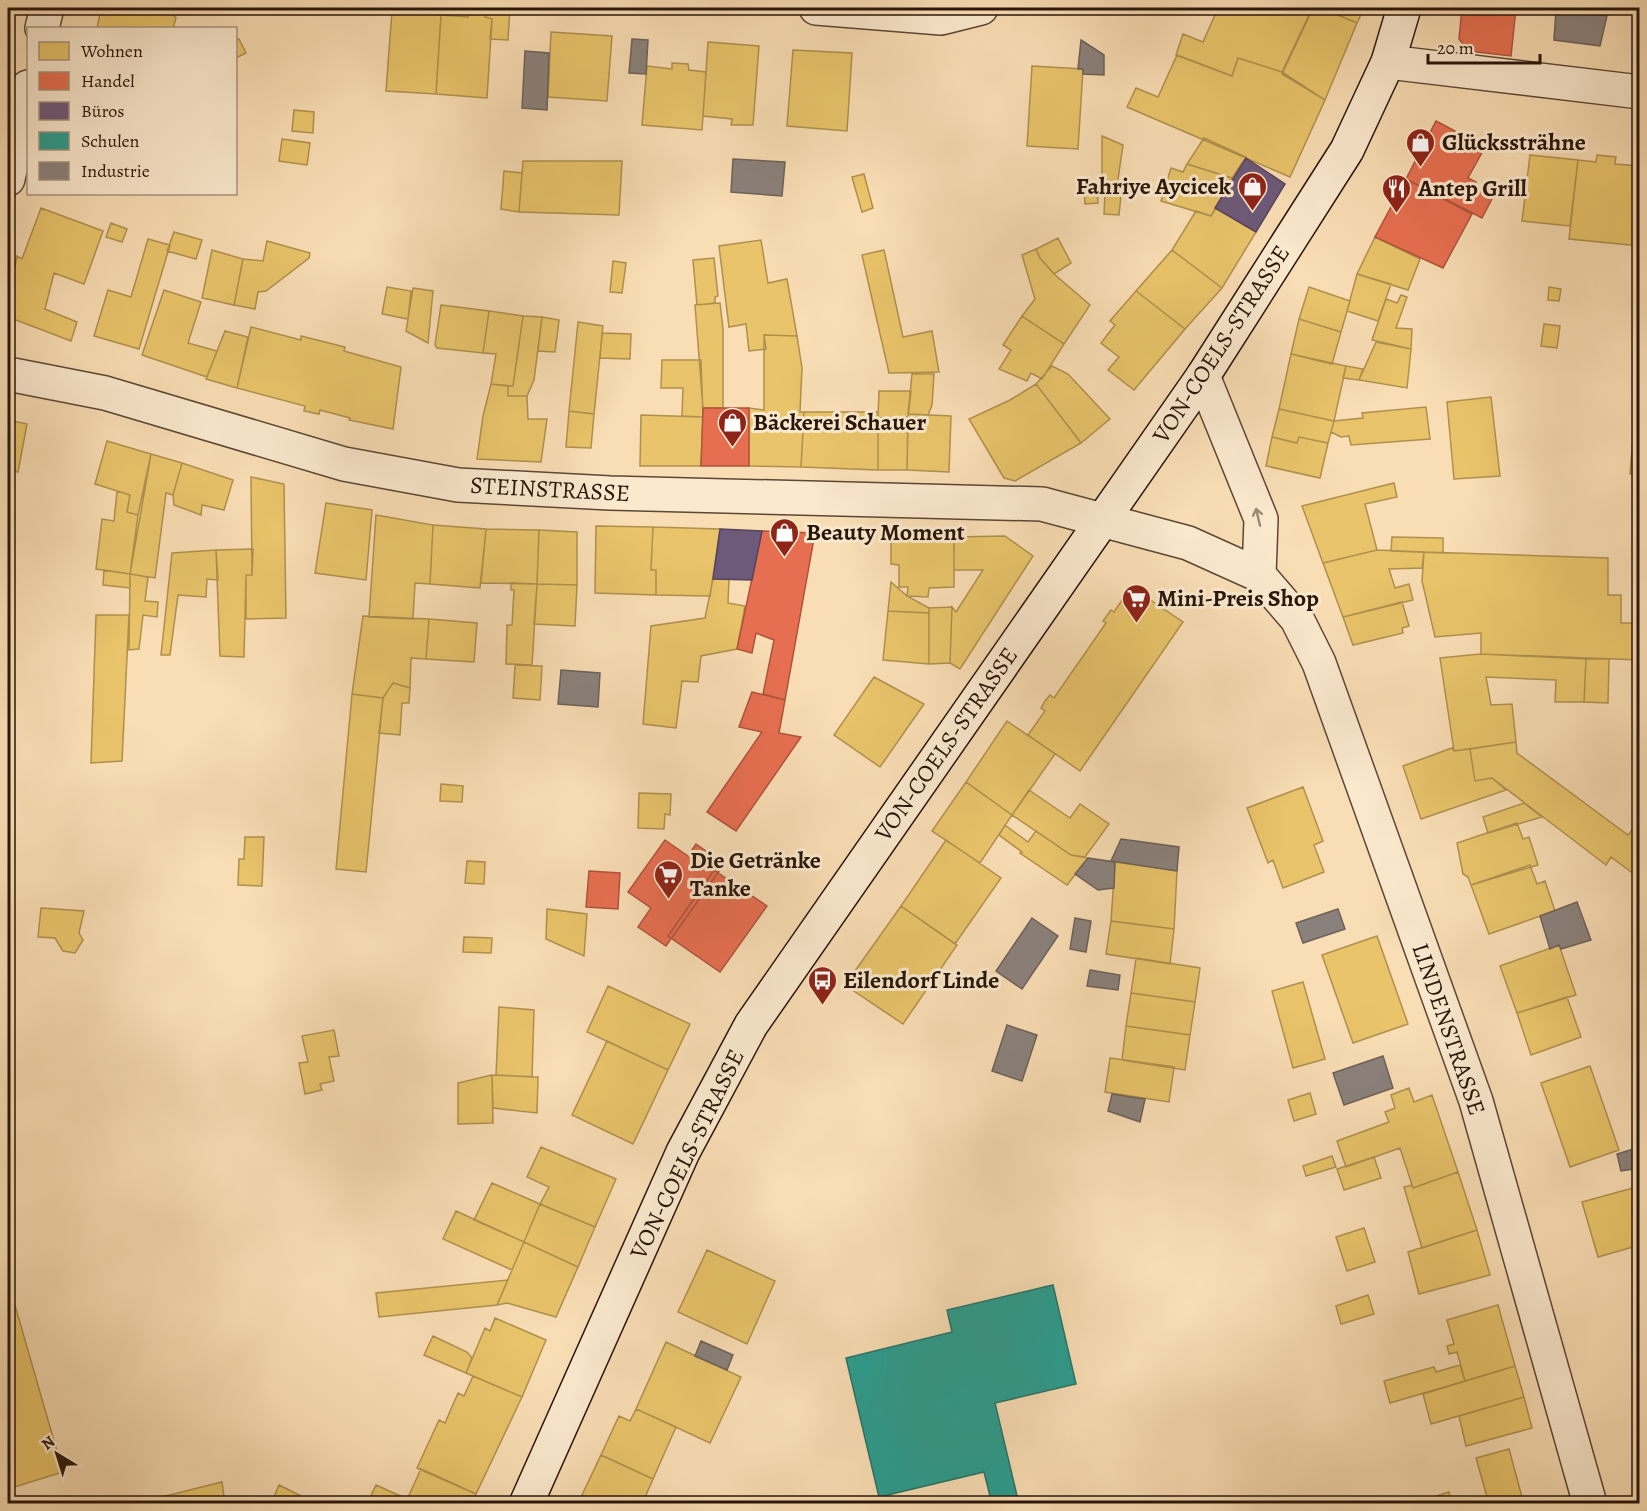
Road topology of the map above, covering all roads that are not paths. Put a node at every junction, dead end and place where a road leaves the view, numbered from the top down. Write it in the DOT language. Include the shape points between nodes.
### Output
graph roads {
  1 [pos="47,8"];
  2 [pos="816,8"];
  3 [pos="981,8"];
  4 [pos="1404,8"];
  5 [pos="42,27"];
  6 [pos="1388,62"];
  7 [pos="27,92"];
  8 [pos="1640,92"];
  9 [pos="8,179"];
  10 [pos="8,374"];
  11 [pos="1203,376"];
  12 [pos="1105,519"];
  13 [pos="1259,575"];
  14 [pos="526,1503"];
  15 [pos="1590,1503"];
  1 -- 5 [label="street"];
  2 -- 3 [label="street" via="941,18"];
  4 -- 6 [label="street, VON-COELS-STRASSE"];
  6 -- 8 [label="street"];
  6 -- 11 [label="street, VON-COELS-STRASSE" via="1347,150"];
  7 -- 9 [label="street"];
  10 -- 12 [label="street, STEINSTRASSE" via="126,399 345,464 458,485 610,493 1042,504"];
  11 -- 12 [label="street, VON-COELS-STRASSE"];
  13 -- 11 [label="street, one-way" via="1260,519"];
  12 -- 13 [label="street, LINDENSTRASSE" via="1188,543"];
  12 -- 14 [label="street, VON-COELS-STRASSE" via="751,1025 683,1152"];
  13 -- 15 [label="street, LINDENSTRASSE" via="1297,619 1319,663 1472,1090"];
}
